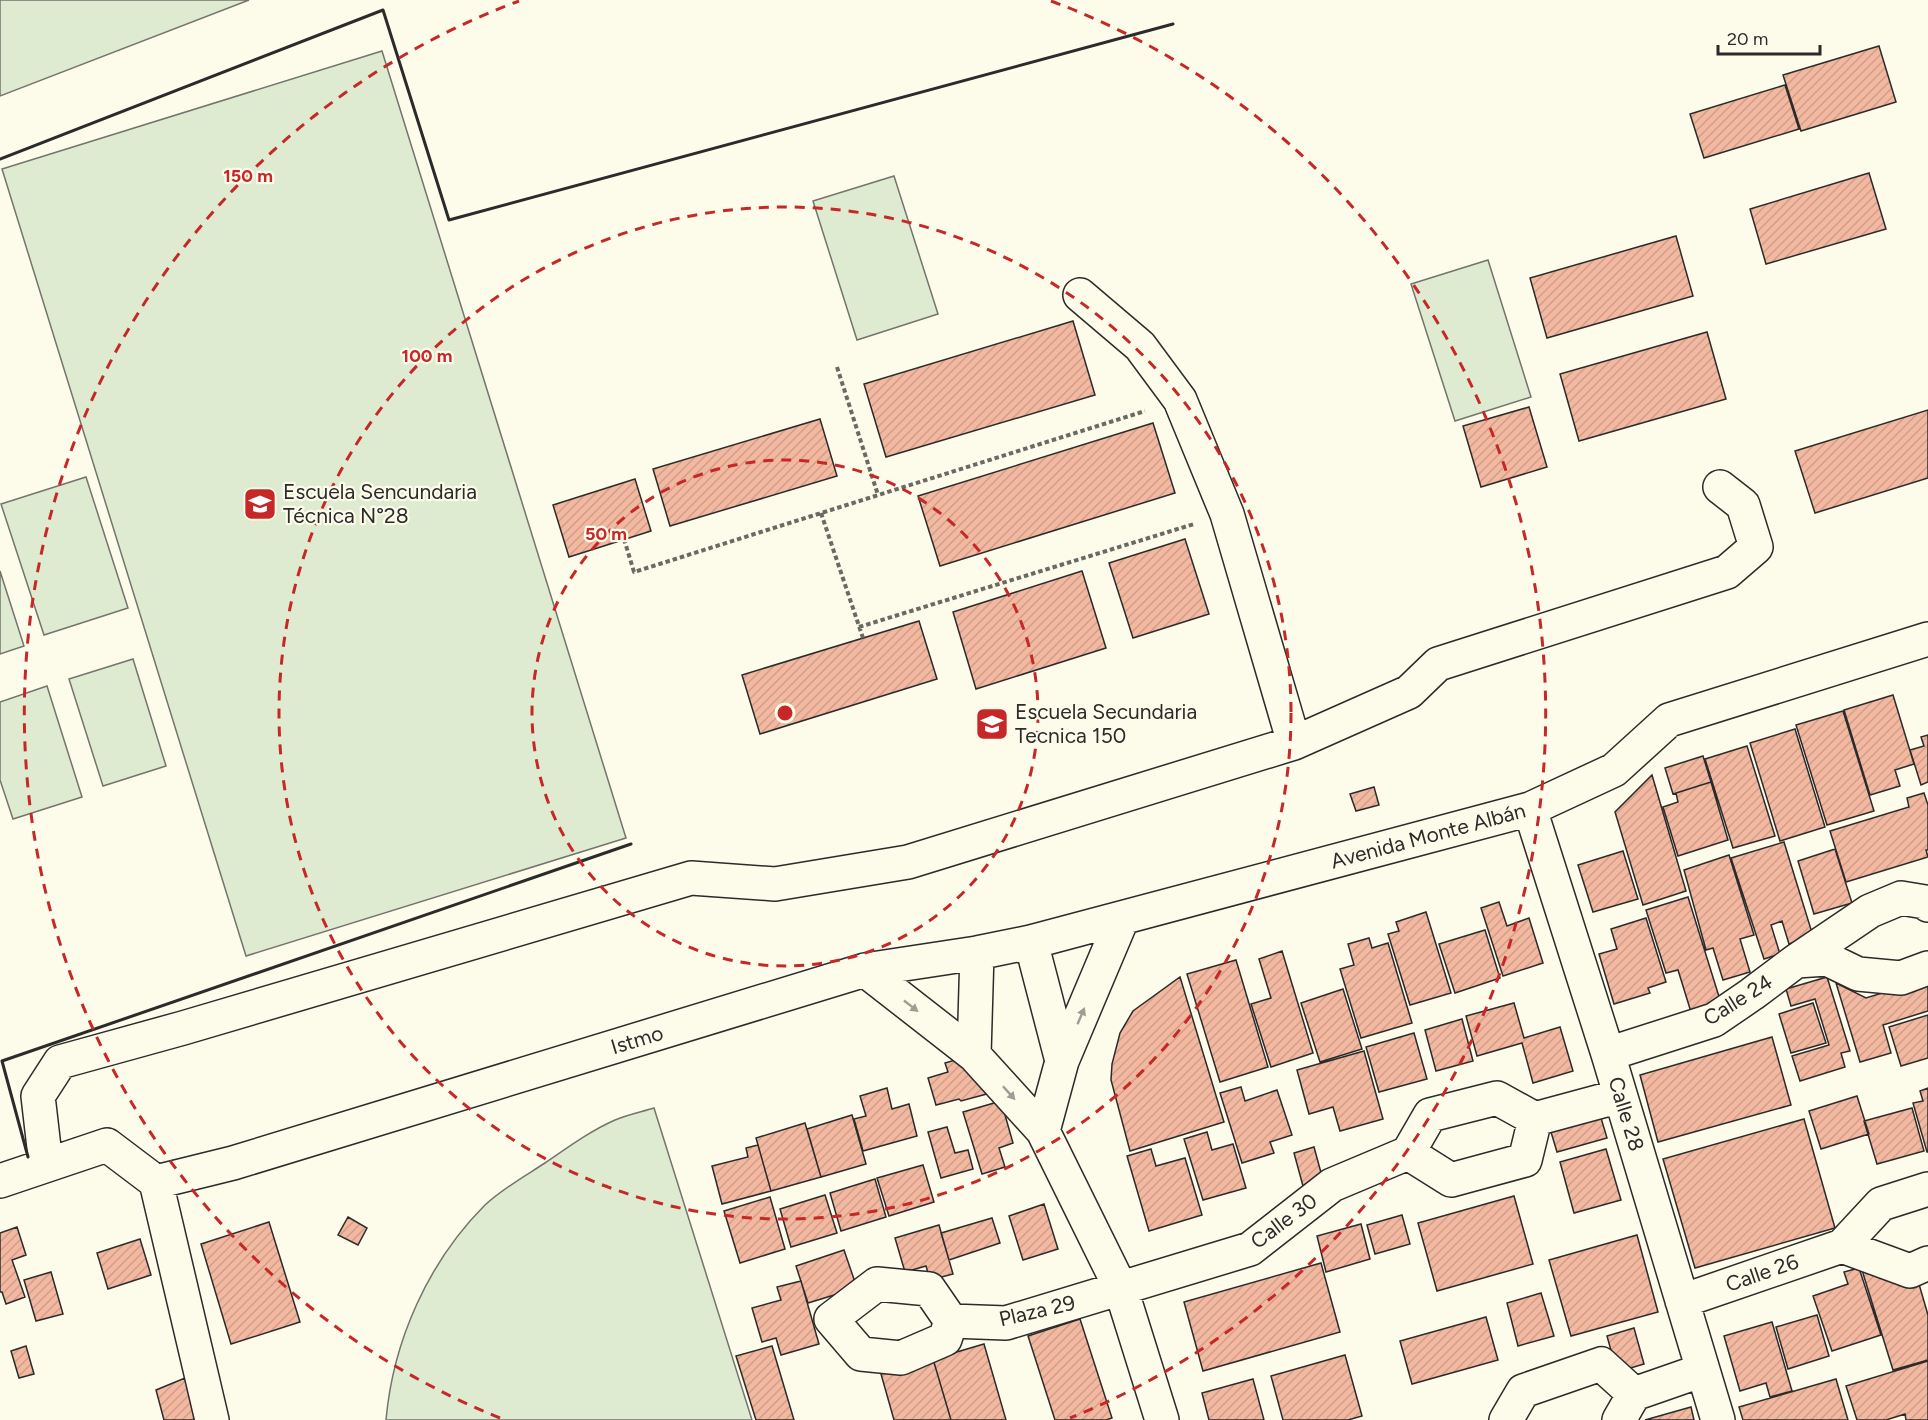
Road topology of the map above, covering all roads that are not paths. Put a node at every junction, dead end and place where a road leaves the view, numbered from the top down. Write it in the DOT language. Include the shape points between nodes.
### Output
graph roads {
  1 [pos="1080,295"];
  2 [pos="1720,487"];
  3 [pos="1928,639"];
  4 [pos="1294,743"];
  5 [pos="1530,809"];
  6 [pos="1928,905"];
  7 [pos="1122,919"];
  8 [pos="1032,942"];
  9 [pos="977,954"];
  10 [pos="1796,961"];
  11 [pos="1928,968"];
  12 [pos="865,970"];
  13 [pos="1608,1054"];
  14 [pos="974,1055"];
  15 [pos="1062,1061"];
  16 [pos="1620,1096"];
  17 [pos="1535,1119"];
  18 [pos="1043,1131"];
  19 [pos="1408,1154"];
  20 [pos="46,1165"];
  21 [pos="0,1181"];
  22 [pos="156,1182"];
  23 [pos="1928,1189"];
  24 [pos="1842,1246"];
  25 [pos="1928,1263"];
  26 [pos="1121,1289"];
  27 [pos="1682,1301"];
  28 [pos="951,1321"];
  29 [pos="1703,1370"];
  30 [pos="1626,1407"];
  31 [pos="212,1420"];
  32 [pos="1162,1420"];
  33 [pos="1506,1420"];
  34 [pos="1718,1420"];
  1 -- 4 [label="street" via="1140,346 1180,400 1227,514"];
  2 -- 4 [label="street" via="1743,505 1756,547 1727,572 1438,664 1409,692"];
  3 -- 5 [label="street, Avenida Monte Albán" via="1669,720 1614,770"];
  4 -- 20 [label="street" via="908,862 775,884 691,878 60,1062 38,1096"];
  5 -- 7 [label="street, Avenida Monte Albán"];
  5 -- 13 [label="street, Calle 28"];
  6 -- 10 [label="street, Calle 24" via="1901,898 1870,911"];
  7 -- 8 [label="street, Istmo"];
  15 -- 7 [label="street, one-way"];
  8 -- 9 [label="street, Istmo"];
  8 -- 15 [label="street"];
  9 -- 12 [label="street, Istmo"];
  9 -- 14 [label="street"];
  10 -- 11 [label="street" via="1827,959 1858,974 1901,978"];
  10 -- 13 [label="street, Calle 24" via="1714,1020"];
  12 -- 14 [label="street, one-way"];
  12 -- 22 [label="street, Istmo" via="233,1163"];
  13 -- 16 [label="street, Calle 28"];
  14 -- 18 [label="street, one-way"];
  15 -- 18 [label="street"];
  16 -- 17 [label="street"];
  16 -- 27 [label="street, Calle 28"];
  17 -- 19 [label="street" via="1497,1098 1430,1115"];
  17 -- 19 [label="street" via="1525,1160 1451,1180"];
  18 -- 26 [label="street"];
  19 -- 26 [label="street, Calle 30" via="1332,1185 1250,1249"];
  20 -- 21 [label="street"];
  20 -- 22 [label="street" via="107,1145"];
  22 -- 31 [label="street"];
  23 -- 24 [label="street, Calle 26" via="1881,1204"];
  24 -- 25 [label="street" via="1910,1271"];
  24 -- 27 [label="street, Calle 26"];
  26 -- 28 [label="street, Plaza 29" via="1006,1323"];
  26 -- 32 [label="street"];
  27 -- 29 [label="street, Calle 28"];
  29 -- 30 [label="street"];
  29 -- 34 [label="street, Calle 28"];
  30 -- 33 [label="street" via="1601,1364 1523,1391"];
}
